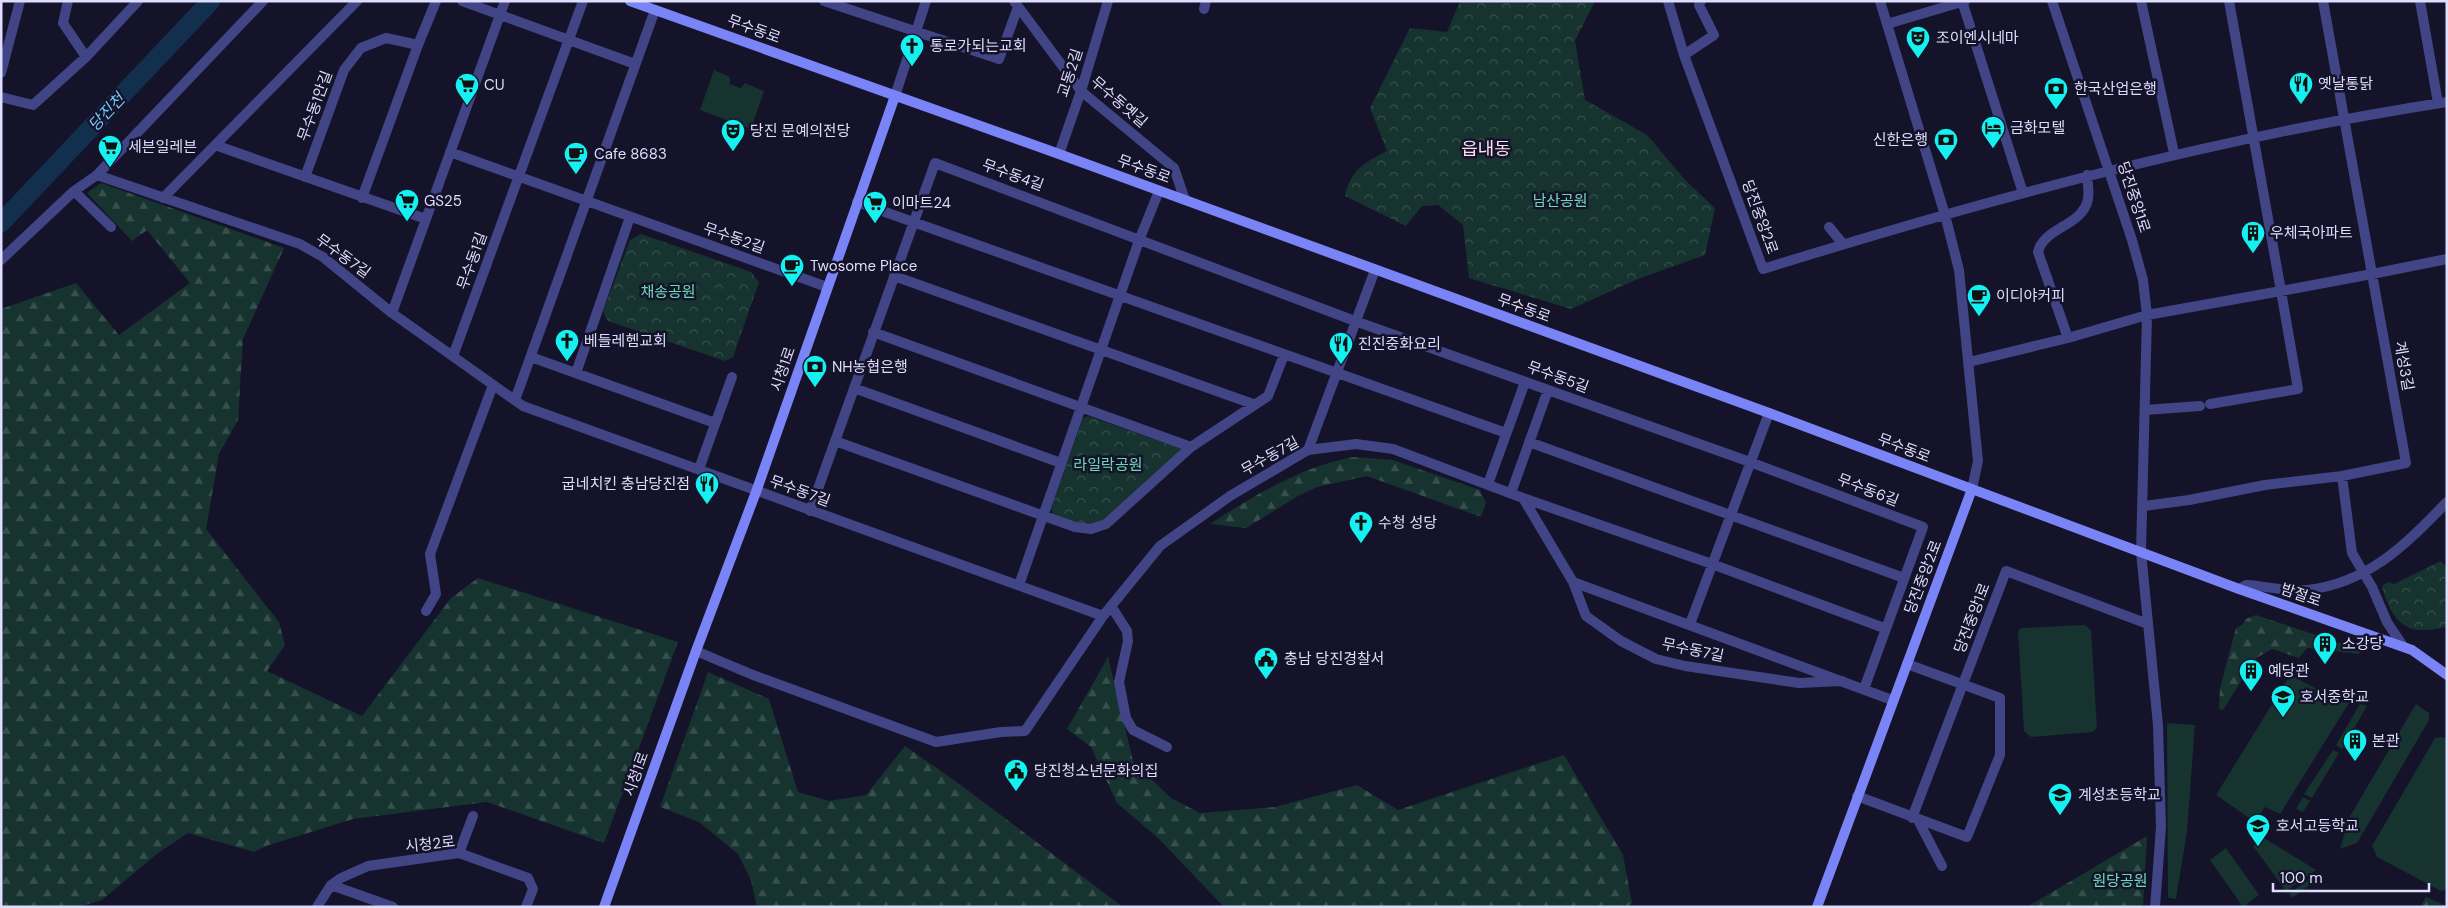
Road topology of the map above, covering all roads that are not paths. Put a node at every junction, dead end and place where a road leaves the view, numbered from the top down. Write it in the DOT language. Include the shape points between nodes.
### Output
graph roads {
  1 [pos="20,1"];
  2 [pos="68,1"];
  3 [pos="138,1"];
  4 [pos="263,1"];
  5 [pos="357,1"];
  6 [pos="436,1"];
  7 [pos="462,1"];
  8 [pos="505,1"];
  9 [pos="583,1"];
  10 [pos="630,1"];
  11 [pos="824,1"];
  12 [pos="857,1"];
  13 [pos="926,1"];
  14 [pos="1108,1"];
  15 [pos="1668,1"];
  16 [pos="1701,1"];
  17 [pos="1880,1"];
  18 [pos="2052,1"];
  19 [pos="2141,1"];
  20 [pos="2229,1"];
  21 [pos="2323,1"];
  22 [pos="2420,1"];
  23 [pos="1963,2"];
  24 [pos="1016,4"];
  25 [pos="655,10"];
  26 [pos="853,12"];
  27 [pos="500,14"];
  28 [pos="1887,24"];
  29 [pos="915,32"];
  30 [pos="568,40"];
  31 [pos="418,45"];
  32 [pos="1684,55"];
  33 [pos="86,57"];
  34 [pos="635,64"];
  35 [pos="1,73"];
  36 [pos="1081,91"];
  37 [pos="895,96"];
  38 [pos="1,97"];
  39 [pos="2442,103"];
  40 [pos="2344,120"];
  41 [pos="2255,138"];
  42 [pos="216,144"];
  43 [pos="450,152"];
  44 [pos="2174,153"];
  45 [pos="1059,154"];
  46 [pos="2110,169"];
  47 [pos="97,175"];
  48 [pos="2087,175"];
  49 [pos="305,177"];
  50 [pos="518,177"];
  51 [pos="74,191"];
  52 [pos="1159,191"];
  53 [pos="2023,193"];
  54 [pos="163,198"];
  55 [pos="362,198"];
  56 [pos="1185,200"];
  57 [pos="585,202"];
  58 [pos="857,202"];
  59 [pos="1945,215"];
  60 [pos="630,218"];
  61 [pos="426,219"];
  62 [pos="913,222"];
  63 [pos="111,227"];
  64 [pos="1829,227"];
  65 [pos="1140,238"];
  66 [pos="1843,244"];
  67 [pos="2447,259"];
  68 [pos="1,260"];
  69 [pos="1375,270"];
  70 [pos="2372,274"];
  71 [pos="894,276"];
  72 [pos="827,286"];
  73 [pos="2282,291"];
  74 [pos="1120,294"];
  75 [pos="392,313"];
  76 [pos="2147,315"];
  77 [pos="1355,321"];
  78 [pos="874,332"];
  79 [pos="2068,338"];
  80 [pos="1101,350"];
  81 [pos="1284,355"];
  82 [pos="453,356"];
  83 [pos="531,357"];
  84 [pos="1969,362"];
  85 [pos="576,373"];
  86 [pos="1336,373"];
  87 [pos="732,377"];
  88 [pos="1525,382"];
  89 [pos="492,385"];
  90 [pos="854,388"];
  91 [pos="1548,390"];
  92 [pos="515,400"];
  93 [pos="1253,404"];
  94 [pos="1081,406"];
  95 [pos="2146,410"];
  96 [pos="1769,413"];
  97 [pos="715,423"];
  98 [pos="1506,433"];
  99 [pos="835,441"];
  100 [pos="1529,442"];
  101 [pos="1191,447"];
  102 [pos="1308,450"];
  103 [pos="1750,462"];
  104 [pos="1061,463"];
  105 [pos="698,469"];
  106 [pos="2342,476"];
  107 [pos="1488,484"];
  108 [pos="1972,489"];
  109 [pos="756,492"];
  110 [pos="1511,493"];
  111 [pos="1523,498"];
  112 [pos="2447,502"];
  113 [pos="2144,506"];
  114 [pos="810,511"];
  115 [pos="1731,514"];
  116 [pos="1043,515"];
  117 [pos="2142,552"];
  118 [pos="1712,564"];
  119 [pos="2364,574"];
  120 [pos="1904,578"];
  121 [pos="1573,582"];
  122 [pos="1019,585"];
  123 [pos="2239,589"];
  124 [pos="1111,606"];
  125 [pos="426,611"];
  126 [pos="1103,616"];
  127 [pos="1690,624"];
  128 [pos="2148,624"];
  129 [pos="1884,628"];
  130 [pos="2403,646"];
  131 [pos="696,651"];
  132 [pos="1907,664"];
  133 [pos="2447,675"];
  134 [pos="1842,681"];
  135 [pos="1963,684"];
  136 [pos="1864,689"];
  137 [pos="1892,700"];
  138 [pos="1167,747"];
  139 [pos="1857,796"];
  140 [pos="473,816"];
  141 [pos="1915,819"];
  142 [pos="459,853"];
  143 [pos="368,866"];
  144 [pos="1942,866"];
  145 [pos="331,885"];
  146 [pos="354,893"];
  147 [pos="317,907"];
  148 [pos="393,907"];
  149 [pos="526,907"];
  150 [pos="604,907"];
  151 [pos="1818,907"];
  152 [pos="2155,907"];
  1 -- 35 [label="street"];
  2 -- 33 [label="street" via="63,23"];
  3 -- 33 [label="street"];
  4 -- 47 [label="street"];
  5 -- 42 [label="street, 무수동1안길"];
  6 -- 31 [label="street"];
  7 -- 27 [label="street"];
  8 -- 27 [label="street"];
  9 -- 30 [label="street, 무수동1길"];
  10 -- 25 [label="street, 무수동로"];
  11 -- 26 [label="street"];
  12 -- 26 [label="street"];
  13 -- 29 [label="street"];
  14 -- 36 [label="street, 교동2길"];
  15 -- 32 [label="street, 당진중앙2로"];
  16 -- 32 [label="street" via="1699,5 1714,35"];
  17 -- 28 [label="street, 당진중앙2로"];
  18 -- 46 [label="street, 당진중앙1로"];
  19 -- 44 [label="street"];
  20 -- 41 [label="street"];
  21 -- 40 [label="street, 계성3길"];
  22 -- 39 [label="street"];
  23 -- 28 [label="street"];
  23 -- 53 [label="street"];
  24 -- 29 [label="street" via="999,59"];
  24 -- 36 [label="street, 무수동옛길"];
  25 -- 34 [label="street"];
  25 -- 37 [label="street, 무수동로"];
  26 -- 29 [label="street"];
  27 -- 30 [label="street"];
  27 -- 43 [label="street"];
  28 -- 59 [label="street, 당진중앙2로"];
  29 -- 37 [label="street"];
  30 -- 34 [label="street"];
  30 -- 50 [label="street, 무수동1길"];
  31 -- 49 [label="street, 무수동1안길" via="386,38 361,48 344,70"];
  31 -- 55 [label="street"];
  32 -- 66 [label="street, 당진중앙2로" via="1763,268"];
  33 -- 38 [label="street" via="33,105"];
  34 -- 57 [label="street"];
  36 -- 45 [label="street, 교동2길"];
  36 -- 56 [label="street, 무수동옛길" via="1174,168"];
  37 -- 45 [label="street, 무수동로"];
  37 -- 58 [label="street, 시청1로"];
  39 -- 40 [label="street"];
  40 -- 41 [label="street"];
  40 -- 70 [label="street, 계성3길"];
  41 -- 44 [label="street"];
  41 -- 73 [label="street"];
  42 -- 49 [label="street"];
  42 -- 54 [label="street, 무수동1안길"];
  43 -- 50 [label="street"];
  43 -- 61 [label="street"];
  44 -- 46 [label="street"];
  45 -- 52 [label="street, 무수동로"];
  46 -- 48 [label="street, 당진중앙2로"];
  46 -- 76 [label="street, 당진중앙1로" via="2143,280"];
  47 -- 51 [label="street"];
  47 -- 54 [label="street, 무수동7길"];
  48 -- 53 [label="street, 당진중앙2로"];
  48 -- 79 [label="street" via="2088,200 2082,213 2040,244 2038,252"];
  49 -- 55 [label="street"];
  50 -- 57 [label="street"];
  50 -- 82 [label="street, 무수동1길"];
  51 -- 63 [label="street"];
  51 -- 68 [label="street"];
  52 -- 56 [label="street, 무수동로"];
  52 -- 65 [label="street"];
  53 -- 59 [label="street, 당진중앙2로"];
  54 -- 75 [label="street, 무수동7길" via="300,244 323,257"];
  55 -- 61 [label="street"];
  56 -- 69 [label="street, 무수동로"];
  57 -- 60 [label="street, 무수동2길"];
  57 -- 83 [label="street"];
  58 -- 62 [label="street"];
  58 -- 72 [label="street, 시청1로"];
  59 -- 66 [label="street, 당진중앙2로"];
  59 -- 84 [label="street, 당진중앙2로" via="1959,270"];
  60 -- 72 [label="street, 무수동2길"];
  60 -- 85 [label="street"];
  61 -- 75 [label="street"];
  62 -- 65 [label="street, 무수동4길" via="935,163"];
  62 -- 71 [label="street, 무수동4길"];
  62 -- 74 [label="street"];
  64 -- 66 [label="street"];
  65 -- 74 [label="street"];
  65 -- 77 [label="street, 무수동4길"];
  67 -- 70 [label="street"];
  69 -- 77 [label="street"];
  69 -- 96 [label="street, 무수동로"];
  70 -- 73 [label="street"];
  70 -- 106 [label="street, 계성3길" via="2406,462"];
  71 -- 78 [label="street, 무수동4길"];
  71 -- 80 [label="street"];
  72 -- 109 [label="street, 시청1로"];
  73 -- 76 [label="street"];
  73 -- 95 [label="street" via="2298,389 2205,405"];
  74 -- 80 [label="street"];
  74 -- 81 [label="street"];
  75 -- 82 [label="street, 무수동7길"];
  76 -- 79 [label="street"];
  76 -- 95 [label="street, 당진중앙1로"];
  77 -- 86 [label="street"];
  77 -- 88 [label="street, 무수동5길"];
  78 -- 90 [label="street, 무수동4길"];
  78 -- 94 [label="street"];
  79 -- 84 [label="street"];
  80 -- 93 [label="street"];
  80 -- 94 [label="street"];
  81 -- 86 [label="street"];
  81 -- 93 [label="street" via="1268,396"];
  82 -- 89 [label="street, 무수동7길"];
  83 -- 85 [label="street"];
  83 -- 92 [label="street"];
  84 -- 108 [label="street, 당진중앙2로" via="1978,461"];
  85 -- 97 [label="street"];
  86 -- 98 [label="street"];
  86 -- 102 [label="street"];
  87 -- 97 [label="street"];
  88 -- 91 [label="street, 무수동5길"];
  88 -- 98 [label="street"];
  89 -- 92 [label="street, 무수동7길"];
  89 -- 125 [label="street" via="430,554 436,594"];
  90 -- 99 [label="street, 무수동4길"];
  90 -- 104 [label="street"];
  91 -- 100 [label="street"];
  91 -- 103 [label="street, 무수동5길"];
  92 -- 105 [label="street, 무수동7길" via="522,406"];
  93 -- 101 [label="street"];
  94 -- 101 [label="street"];
  94 -- 104 [label="street"];
  95 -- 113 [label="street, 당진중앙1로"];
  96 -- 103 [label="street"];
  96 -- 108 [label="street, 무수동로"];
  97 -- 105 [label="street"];
  98 -- 107 [label="street"];
  99 -- 114 [label="street, 무수동4길"];
  99 -- 116 [label="street"];
  100 -- 110 [label="street"];
  100 -- 115 [label="street"];
  101 -- 116 [label="street" via="1106,524 1084,529"];
  102 -- 107 [label="street, 무수동7길" via="1356,444 1393,448"];
  102 -- 124 [label="street, 무수동7길" via="1230,496 1160,546"];
  103 -- 115 [label="street"];
  103 -- 120 [label="street, 무수동6길" via="1923,528"];
  104 -- 116 [label="street"];
  105 -- 109 [label="street, 무수동7길"];
  106 -- 113 [label="street" via="2264,485"];
  106 -- 119 [label="street" via="2352,553"];
  107 -- 110 [label="street, 무수동7길"];
  108 -- 117 [label="street, 무수동로"];
  108 -- 132 [label="street, 당진중앙2로"];
  109 -- 114 [label="street, 무수동7길"];
  109 -- 131 [label="street, 시청1로"];
  110 -- 111 [label="street, 무수동7길"];
  111 -- 118 [label="street, 무수동7길"];
  111 -- 121 [label="street, 무수동7길"];
  112 -- 119 [label="street" via="2398,549"];
  113 -- 117 [label="street, 당진중앙1로"];
  114 -- 122 [label="street, 무수동7길"];
  115 -- 118 [label="street"];
  115 -- 120 [label="street"];
  116 -- 122 [label="street"];
  117 -- 123 [label="street, 밤절로"];
  117 -- 128 [label="street, 당진중앙1로"];
  118 -- 127 [label="street"];
  118 -- 129 [label="street"];
  119 -- 123 [label="street" via="2308,590 2246,585"];
  119 -- 130 [label="street" via="2387,622"];
  120 -- 129 [label="street, 무수동6길"];
  121 -- 127 [label="street, 무수동7길"];
  121 -- 134 [label="street, 무수동7길" via="1586,616 1621,641 1656,659 1799,683"];
  122 -- 126 [label="street, 무수동7길"];
  123 -- 130 [label="street, 밤절로"];
  124 -- 126 [label="street, 무수동7길"];
  124 -- 138 [label="street" via="1127,631 1128,641 1119,682 1126,718 1133,730"];
  126 -- 131 [label="street, 무수동7길" via="1025,731 936,742"];
  127 -- 134 [label="street, 무수동7길"];
  128 -- 135 [label="street, 당진중앙1로" via="2006,571"];
  128 -- 152 [label="street, 당진중앙1로" via="2158,725 2160,827"];
  129 -- 136 [label="street, 무수동6길"];
  130 -- 133 [label="street, 밤절로"];
  131 -- 150 [label="street, 시청1로"];
  132 -- 135 [label="street"];
  132 -- 137 [label="street, 당진중앙2로"];
  134 -- 136 [label="street, 무수동7길"];
  135 -- 141 [label="street, 당진중앙1로"];
  135 -- 141 [label="street" via="2000,698 2000,755 1967,837"];
  136 -- 137 [label="street, 무수동7길"];
  137 -- 139 [label="street, 당진중앙2로"];
  139 -- 141 [label="street"];
  139 -- 151 [label="street, 당진중앙2로"];
  140 -- 142 [label="street"];
  141 -- 144 [label="street"];
  142 -- 143 [label="street, 시청2로"];
  142 -- 149 [label="street, 시청2로" via="528,878 533,889"];
  143 -- 145 [label="street, 시청2로"];
  143 -- 146 [label="street" via="353,879 349,889"];
  145 -- 146 [label="street"];
  145 -- 147 [label="street, 시청2로"];
  146 -- 148 [label="street"];
}
